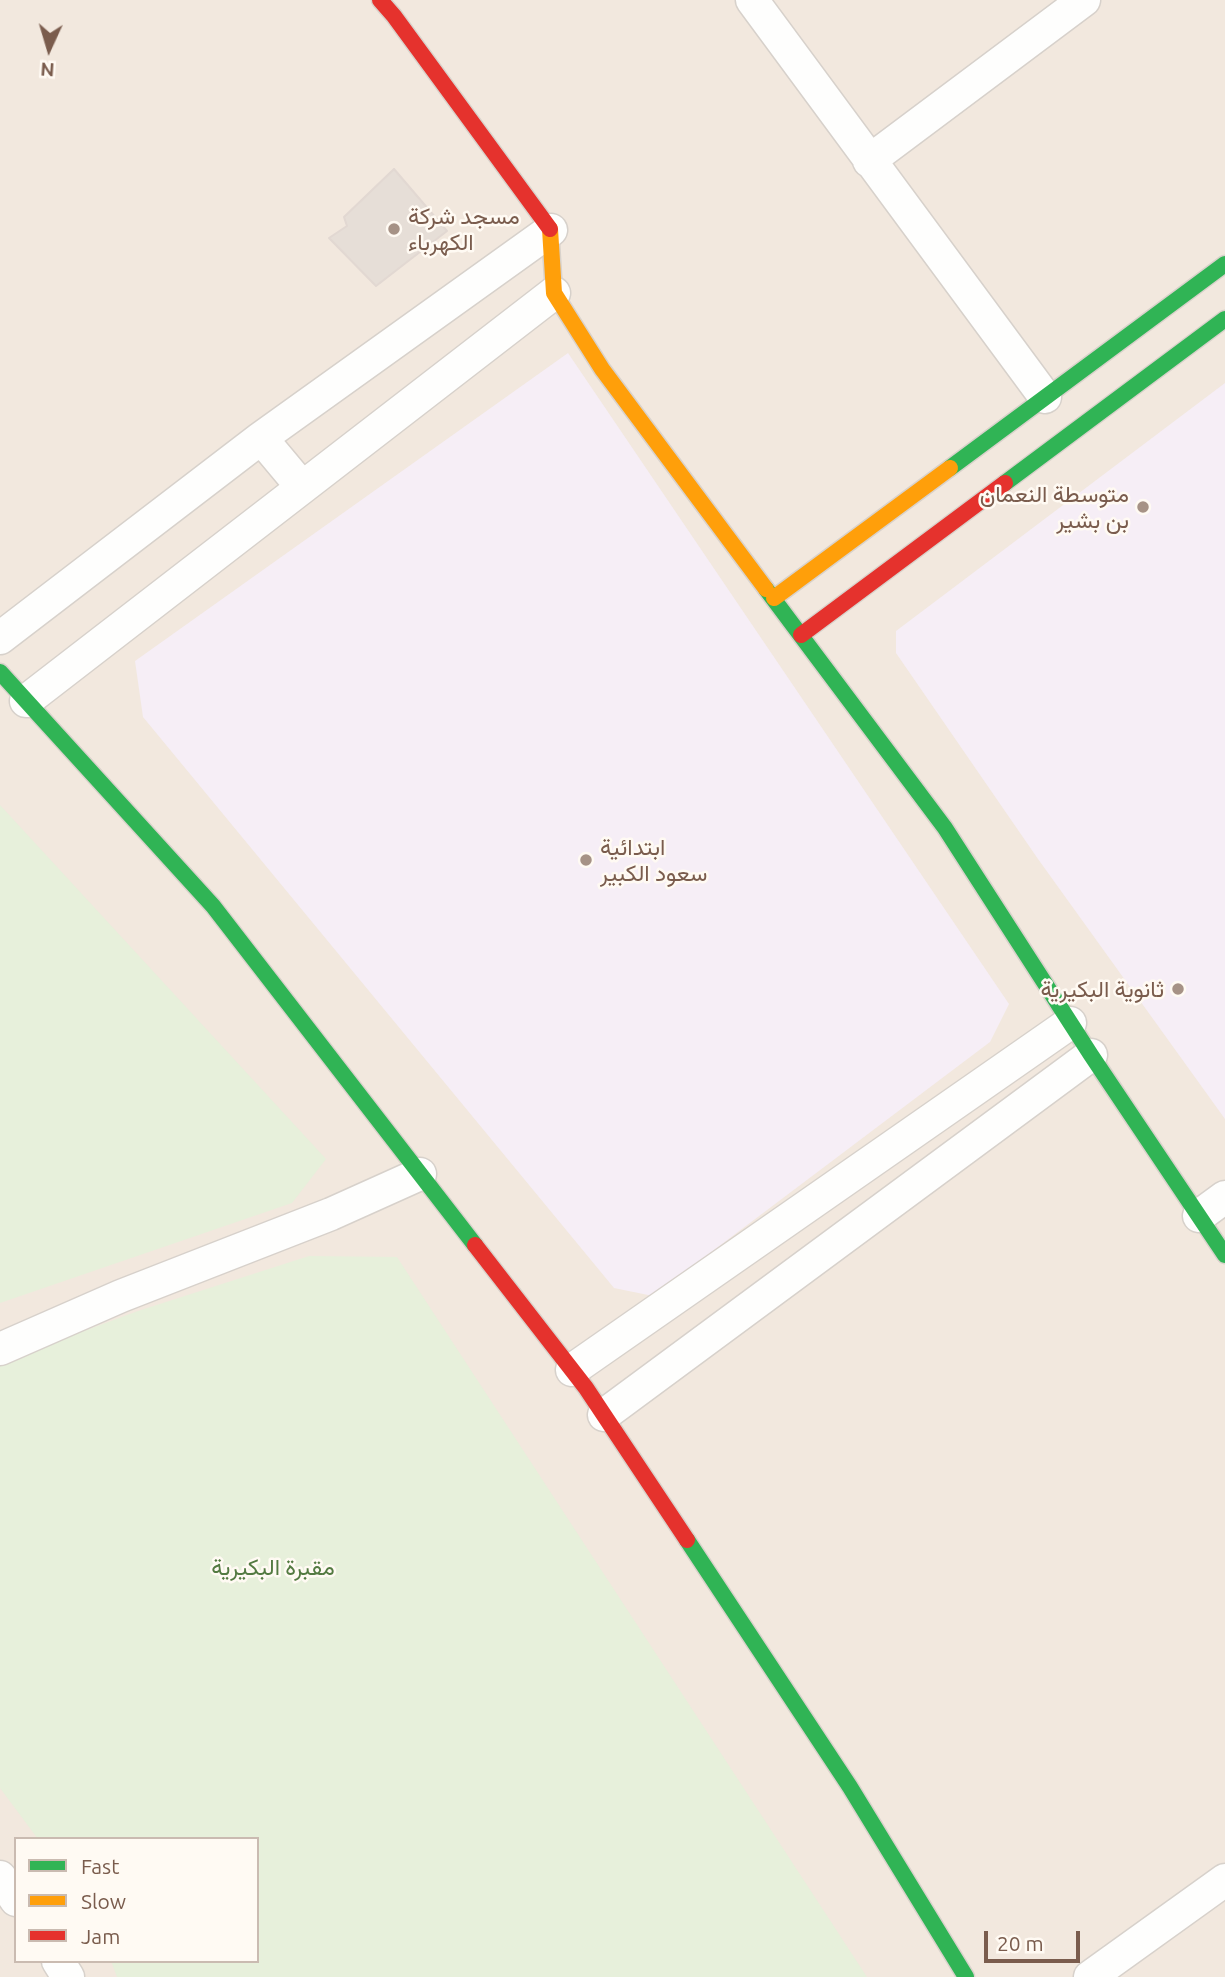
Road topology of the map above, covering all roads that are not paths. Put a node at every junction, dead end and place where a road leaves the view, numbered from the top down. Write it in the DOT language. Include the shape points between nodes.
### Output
graph roads {
  1 [pos="752,0"];
  2 [pos="1084,0"];
  3 [pos="396,5"];
  4 [pos="869,161"];
  5 [pos="551,230"];
  6 [pos="1225,264"];
  7 [pos="554,293"];
  8 [pos="1225,319"];
  9 [pos="1045,397"];
  10 [pos="261,438"];
  11 [pos="302,488"];
  12 [pos="774,598"];
  13 [pos="801,635"];
  14 [pos="0,638"];
  15 [pos="0,672"];
  16 [pos="26,701"];
  17 [pos="1070,1023"];
  18 [pos="1091,1055"];
  19 [pos="420,1174"];
  20 [pos="1225,1197"];
  21 [pos="1199,1216"];
  22 [pos="1225,1255"];
  23 [pos="0,1349"];
  24 [pos="572,1370"];
  25 [pos="604,1415"];
  26 [pos="0,1877"];
  27 [pos="1225,1880"];
  28 [pos="14,1897"];
  29 [pos="966,1977"];
  30 [pos="1090,1977"];
  1 -- 4 [label="street"];
  2 -- 4 [label="street"];
  3 -- 5 [label="street"];
  4 -- 9 [label="street"];
  5 -- 7 [label="street"];
  5 -- 10 [label="street"];
  6 -- 9 [label="street"];
  7 -- 11 [label="street"];
  7 -- 12 [label="street" via="602,369"];
  8 -- 13 [label="street"];
  9 -- 12 [label="street"];
  10 -- 11 [label="street"];
  10 -- 14 [label="street"];
  11 -- 16 [label="street"];
  12 -- 13 [label="street"];
  13 -- 17 [label="street" via="945,828"];
  15 -- 16 [label="street"];
  16 -- 19 [label="street" via="213,906"];
  17 -- 18 [label="street"];
  17 -- 24 [label="street"];
  18 -- 21 [label="street"];
  18 -- 25 [label="street"];
  19 -- 23 [label="street"];
  19 -- 24 [label="street"];
  20 -- 21 [label="street"];
  21 -- 22 [label="street"];
  24 -- 25 [label="street"];
  25 -- 29 [label="street" via="850,1787"];
  26 -- 28 [label="street"];
  27 -- 30 [label="street"];
}
